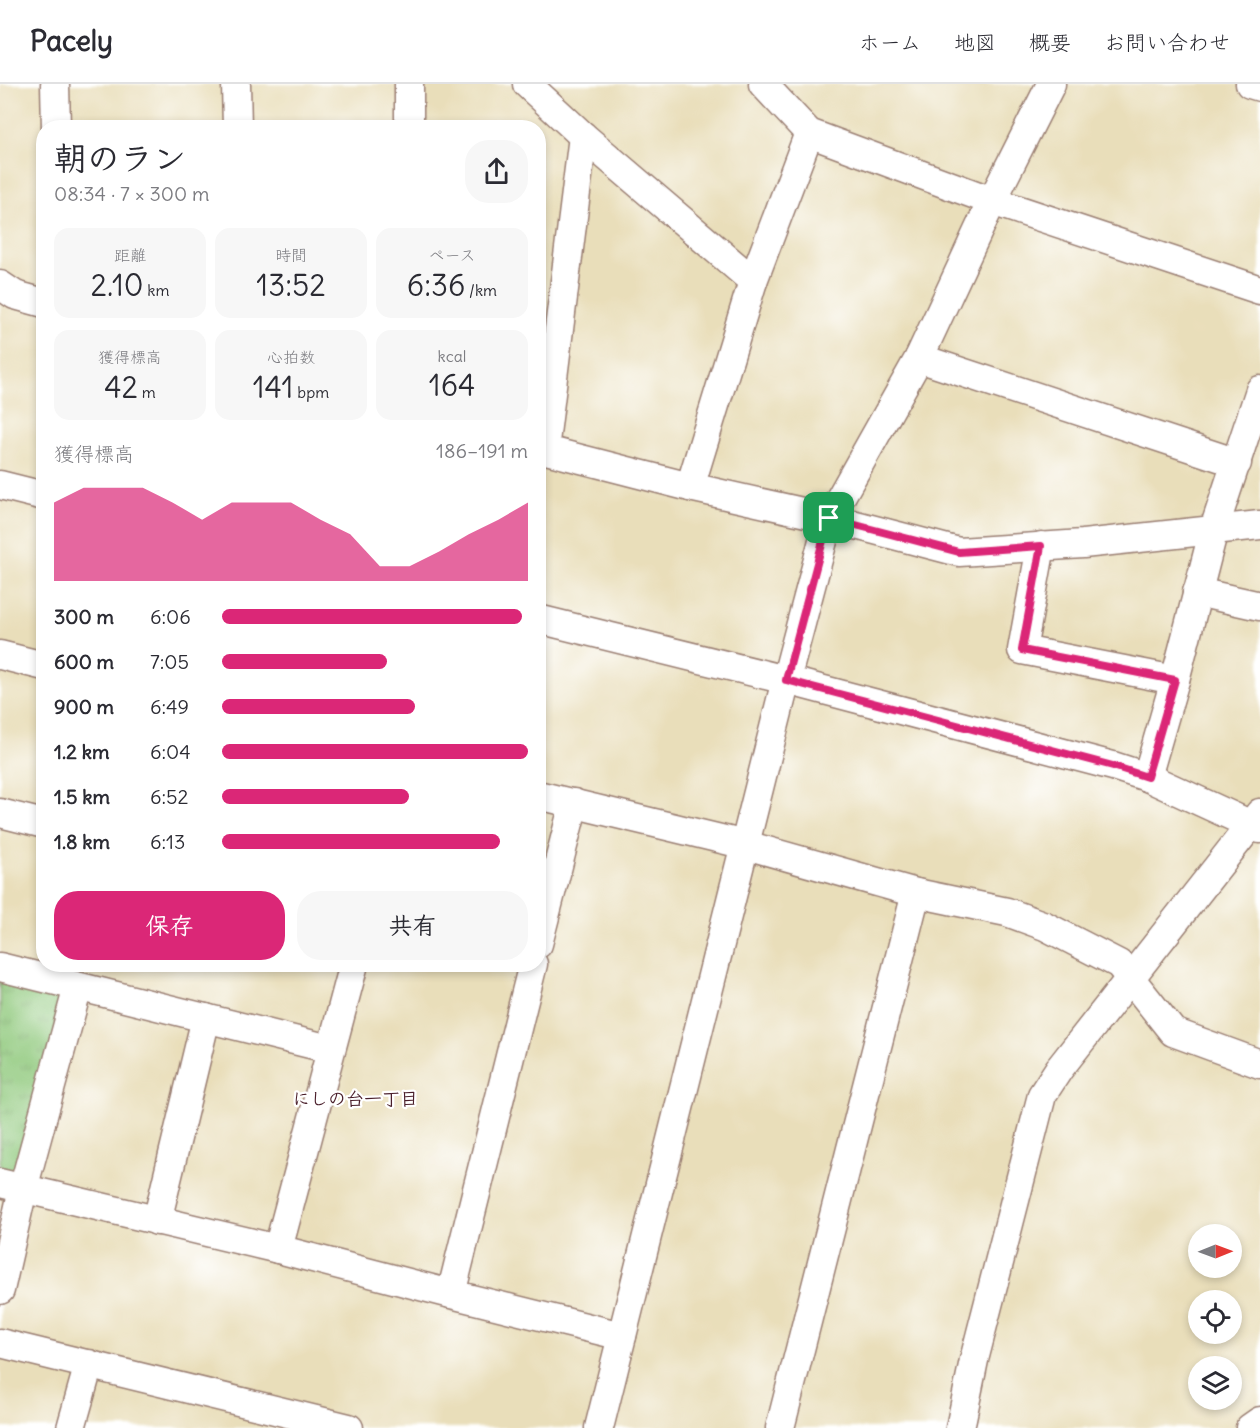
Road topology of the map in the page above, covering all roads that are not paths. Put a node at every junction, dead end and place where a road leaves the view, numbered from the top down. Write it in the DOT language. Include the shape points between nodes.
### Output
graph roads {
  1 [pos="55,84"];
  2 [pos="236,84"];
  3 [pos="409,84"];
  4 [pos="527,84"];
  5 [pos="763,84"];
  6 [pos="1051,84"];
  7 [pos="1250,84"];
  8 [pos="1260,87"];
  9 [pos="56,120"];
  10 [pos="237,120"];
  11 [pos="409,120"];
  12 [pos="809,133"];
  13 [pos="583,136"];
  14 [pos="992,201"];
  15 [pos="753,281"];
  16 [pos="0,285"];
  17 [pos="1260,290"];
  18 [pos="36,301"];
  19 [pos="919,358"];
  20 [pos="1260,390"];
  21 [pos="546,412"];
  22 [pos="546,450"];
  23 [pos="1237,462"];
  24 [pos="0,485"];
  25 [pos="690,487"];
  26 [pos="36,494"];
  27 [pos="829,518"];
  28 [pos="1260,525"];
  29 [pos="1214,529"];
  30 [pos="1041,546"];
  31 [pos="1197,592"];
  32 [pos="1260,606"];
  33 [pos="546,621"];
  34 [pos="0,655"];
  35 [pos="36,664"];
  36 [pos="786,680"];
  37 [pos="1175,680"];
  38 [pos="1147,777"];
  39 [pos="546,797"];
  40 [pos="574,803"];
  41 [pos="0,813"];
  42 [pos="36,822"];
  43 [pos="1257,822"];
  44 [pos="746,845"];
  45 [pos="916,893"];
  46 [pos="546,913"];
  47 [pos="0,967"];
  48 [pos="352,972"];
  49 [pos="531,972"];
  50 [pos="1130,980"];
  51 [pos="78,987"];
  52 [pos="206,1018"];
  53 [pos="330,1049"];
  54 [pos="1260,1064"];
  55 [pos="12,1186"];
  56 [pos="157,1221"];
  57 [pos="278,1249"];
  58 [pos="0,1290"];
  59 [pos="451,1294"];
  60 [pos="622,1336"];
  61 [pos="0,1343"];
  62 [pos="89,1364"];
  63 [pos="1260,1421"];
  64 [pos="71,1428"];
  65 [pos="349,1428"];
  66 [pos="599,1428"];
  67 [pos="780,1428"];
  68 [pos="960,1428"];
  69 [pos="1250,1428"];
  1 -- 9 [label="street"];
  2 -- 10 [label="street"];
  3 -- 11 [label="street"];
  4 -- 13 [label="street"];
  5 -- 12 [label="street"];
  6 -- 14 [label="street"];
  7 -- 8 [label="street"];
  12 -- 14 [label="street"];
  12 -- 15 [label="street"];
  13 -- 15 [label="street"];
  13 -- 21 [label="street"];
  14 -- 17 [label="street"];
  14 -- 19 [label="street"];
  15 -- 25 [label="street"];
  16 -- 18 [label="street" via="15,295"];
  19 -- 23 [label="street"];
  19 -- 27 [label="street"];
  20 -- 23 [label="street"];
  22 -- 25 [label="street"];
  23 -- 29 [label="street"];
  24 -- 26 [label="street"];
  25 -- 27 [label="street"];
  27 -- 30 [label="street" via="959,552"];
  27 -- 36 [label="street"];
  28 -- 29 [label="street"];
  29 -- 30 [label="street"];
  29 -- 31 [label="street"];
  30 -- 37 [label="street" via="1022,650"];
  31 -- 32 [label="street"];
  31 -- 37 [label="street"];
  33 -- 36 [label="street"];
  34 -- 35 [label="street"];
  36 -- 38 [label="street"];
  36 -- 44 [label="street"];
  37 -- 38 [label="street"];
  38 -- 43 [label="street"];
  39 -- 40 [label="street"];
  40 -- 44 [label="street"];
  40 -- 46 [label="street"];
  41 -- 42 [label="street"];
  43 -- 50 [label="street"];
  44 -- 45 [label="street"];
  44 -- 60 [label="street"];
  45 -- 50 [label="street" via="1007,912 1045,926 1119,964"];
  45 -- 67 [label="street"];
  47 -- 51 [label="street"];
  48 -- 53 [label="street"];
  49 -- 59 [label="street"];
  50 -- 54 [label="street" via="1173,1032"];
  50 -- 68 [label="street" via="1042,1095"];
  51 -- 52 [label="street"];
  51 -- 55 [label="street"];
  52 -- 53 [label="street"];
  52 -- 56 [label="street"];
  53 -- 57 [label="street"];
  55 -- 56 [label="street"];
  55 -- 58 [label="street"];
  56 -- 57 [label="street"];
  57 -- 59 [label="street"];
  59 -- 60 [label="street"];
  60 -- 66 [label="street"];
  61 -- 62 [label="street"];
  62 -- 64 [label="street"];
  62 -- 65 [label="street"];
  63 -- 69 [label="street"];
}
